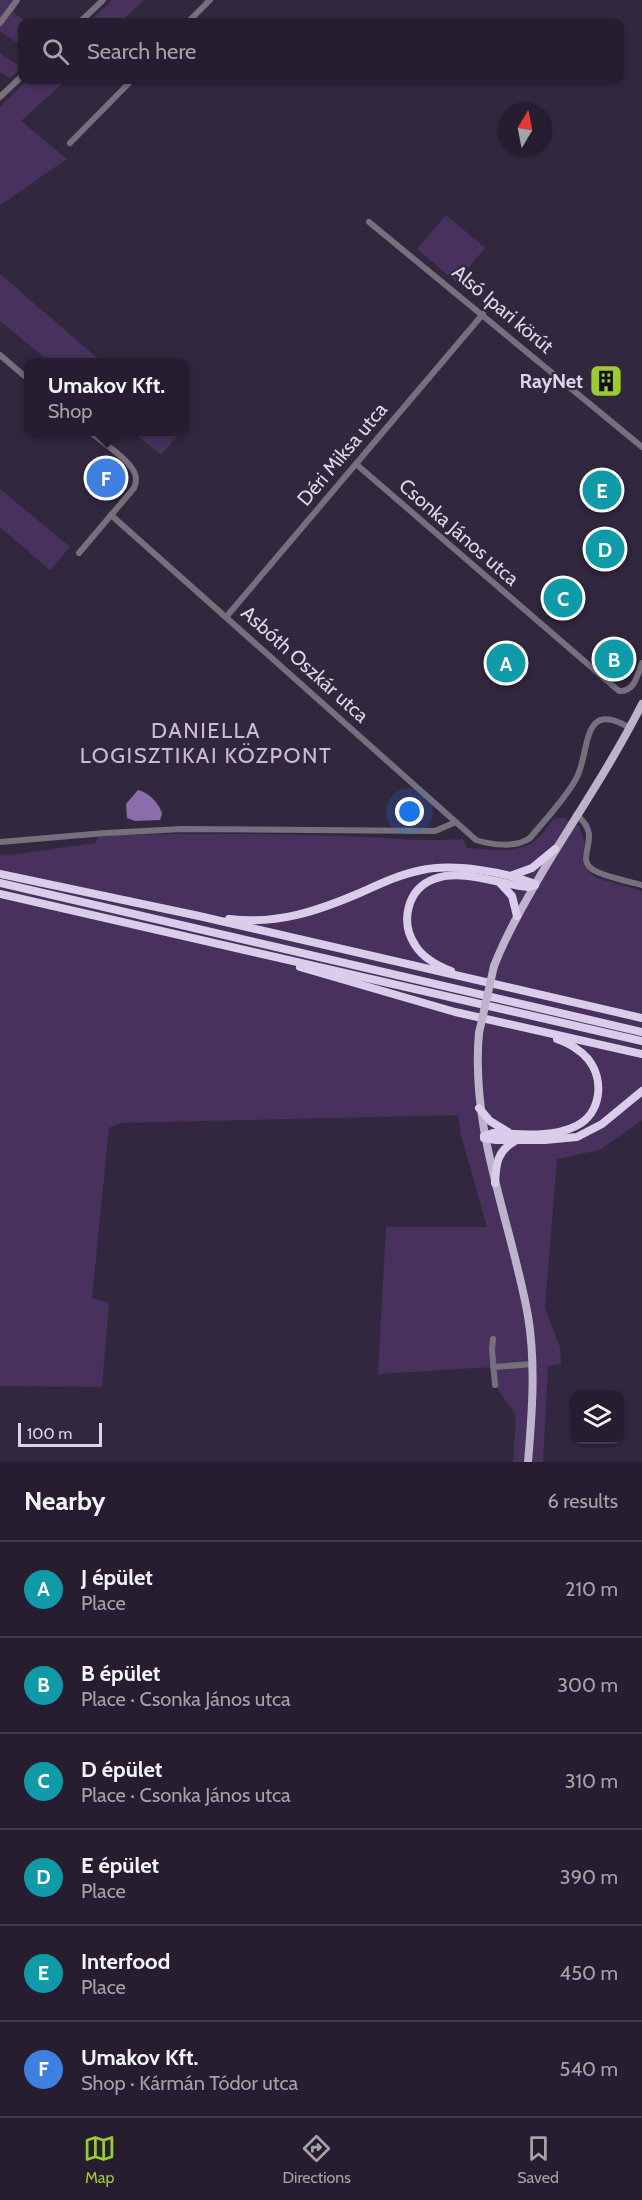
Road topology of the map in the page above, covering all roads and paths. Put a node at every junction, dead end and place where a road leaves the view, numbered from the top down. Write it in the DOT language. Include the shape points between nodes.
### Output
graph roads {
  1 [pos="17,0"];
  2 [pos="103,0"];
  3 [pos="210,0"];
  4 [pos="84,18"];
  5 [pos="192,18"];
  6 [pos="0,23"];
  7 [pos="18,80"];
  8 [pos="128,84"];
  9 [pos="0,97"];
  10 [pos="70,143"];
  11 [pos="369,222"];
  12 [pos="483,314"];
  13 [pos="0,355"];
  14 [pos="24,376"];
  15 [pos="95,436"];
  16 [pos="642,447"];
  17 [pos="356,464"];
  18 [pos="111,515"];
  19 [pos="79,553"];
  20 [pos="227,616"];
  21 [pos="642,663"];
  22 [pos="642,705"];
  23 [pos="630,728"];
  24 [pos="576,815"];
  25 [pos="456,822"];
  26 [pos="0,842"];
  27 [pos="555,849"];
  28 [pos="0,874"];
  29 [pos="503,880"];
  30 [pos="0,883"];
  31 [pos="535,884"];
  32 [pos="642,885"];
  33 [pos="0,894"];
  34 [pos="199,916"];
  35 [pos="517,916"];
  36 [pos="278,958"];
  37 [pos="472,979"];
  38 [pos="642,1018"];
  39 [pos="523,1027"];
  40 [pos="642,1032"];
  41 [pos="642,1041"];
  42 [pos="642,1054"];
  43 [pos="642,1091"];
  44 [pos="480,1108"];
  45 [pos="511,1133"];
  46 [pos="484,1137"];
  47 [pos="522,1140"];
  48 [pos="495,1183"];
  49 [pos="493,1339"];
  50 [pos="533,1364"];
  51 [pos="493,1367"];
  52 [pos="495,1384"];
  53 [pos="528,1462"];
  1 -- 6 [label="street"];
  2 -- 4 [label="street"];
  3 -- 5 [label="street"];
  7 -- 9 [label="street"];
  8 -- 10 [label="street"];
  11 -- 12 [label="street, Alsó Ipari körút"];
  12 -- 16 [label="street, Alsó Ipari körút"];
  12 -- 17 [label="street, Déri Miksa utca"];
  13 -- 14 [label="street"];
  15 -- 18 [label="street" via="136,475 134,488"];
  17 -- 20 [label="street, Déri Miksa utca"];
  17 -- 21 [label="street, Csonka János utca" via="619,691 633,686"];
  18 -- 19 [label="street"];
  18 -- 20 [label="street, Asbóth Oszkár utca"];
  20 -- 25 [label="street, Asbóth Oszkár utca"];
  22 -- 23 [label="main road"];
  23 -- 24 [label="main road"];
  23 -- 25 [label="street, Asbóth Oszkár utca" via="610,718 594,724 576,779 530,838 510,844 476,840"];
  24 -- 27 [label="main road"];
  24 -- 32 [label="street" via="589,827 585,857 592,869"];
  25 -- 26 [label="street" via="435,831 182,829"];
  27 -- 29 [label="highway" via="532,868"];
  27 -- 31 [label="main road"];
  28 -- 34 [label="highway"];
  29 -- 31 [label="highway"];
  29 -- 34 [label="highway" via="457,868 430,868 294,917 256,921"];
  29 -- 35 [label="highway"];
  29 -- 37 [label="highway" via="447,876 429,882 409,904 406,922 419,950 435,963"];
  30 -- 40 [label="highway"];
  31 -- 35 [label="main road"];
  33 -- 36 [label="highway"];
  34 -- 37 [label="highway"];
  35 -- 44 [label="main road, bridge" via="494,966 483,1010 477,1072"];
  36 -- 39 [label="highway" via="396,997"];
  36 -- 41 [label="highway"];
  37 -- 38 [label="highway"];
  39 -- 42 [label="highway"];
  39 -- 45 [label="highway" via="566,1042 586,1057 596,1074 599,1094 593,1110 575,1127 560,1132"];
  43 -- 47 [label="highway" via="585,1133 567,1139"];
  44 -- 45 [label="highway" via="489,1121"];
  44 -- 46 [label="main road"];
  45 -- 46 [label="highway"];
  46 -- 47 [label="highway"];
  46 -- 48 [label="main road"];
  47 -- 48 [label="highway" via="499,1156"];
  48 -- 50 [label="main road" via="525,1302"];
  49 -- 51 [label="street"];
  50 -- 51 [label="street"];
  50 -- 53 [label="main road"];
  51 -- 52 [label="street"];
}
